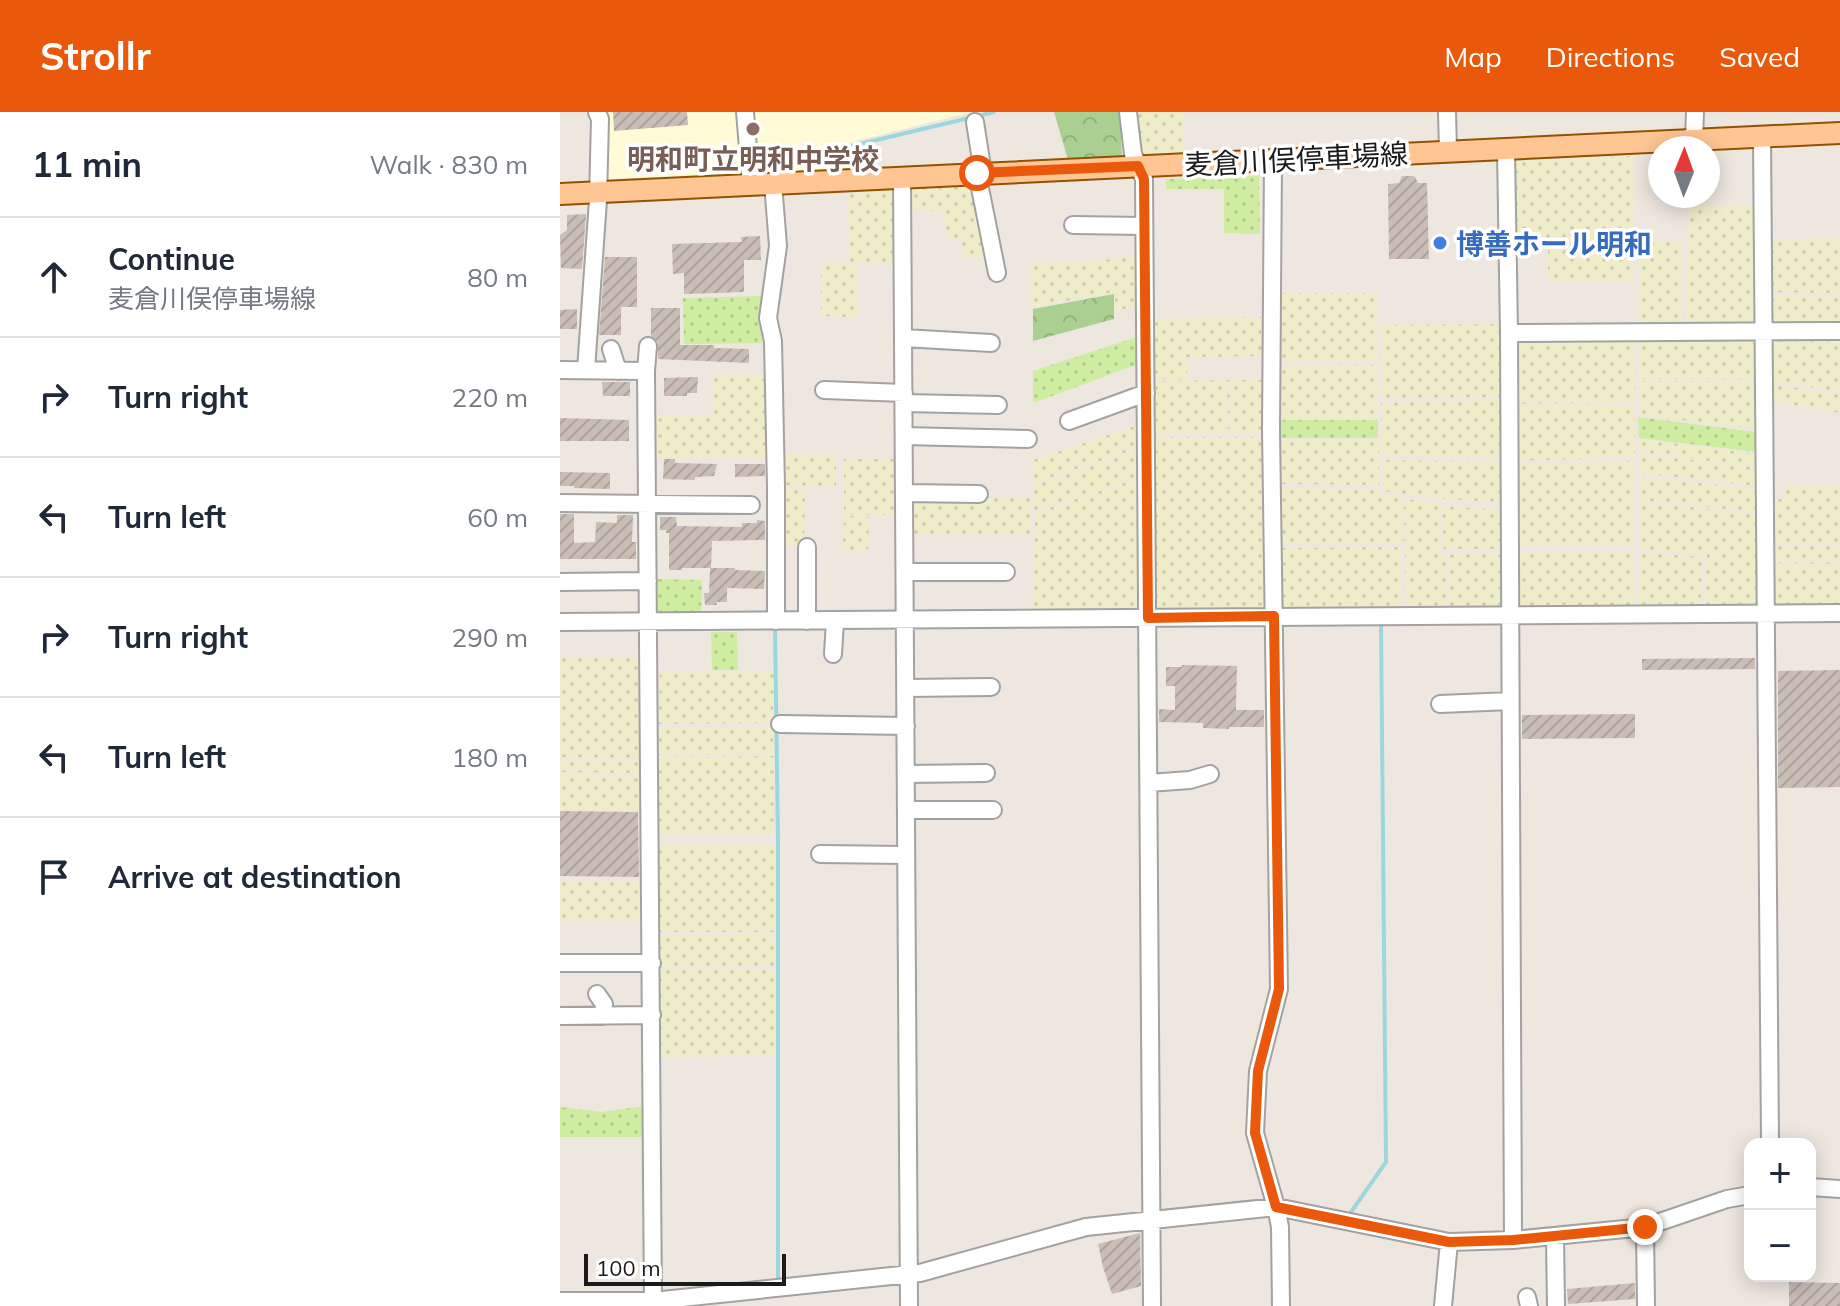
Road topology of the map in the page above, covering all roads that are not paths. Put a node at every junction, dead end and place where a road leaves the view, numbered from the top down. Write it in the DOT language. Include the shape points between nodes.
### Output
graph roads {
  1 [pos="597,112"];
  2 [pos="745,112"];
  3 [pos="1128,112"];
  4 [pos="1447,112"];
  5 [pos="1695,112"];
  6 [pos="975,122"];
  7 [pos="1840,133"];
  8 [pos="1694,136"];
  9 [pos="1762,137"];
  10 [pos="1720,139"];
  11 [pos="1648,142"];
  12 [pos="1506,150"];
  13 [pos="1448,151"];
  14 [pos="1273,160"];
  15 [pos="1138,166"];
  16 [pos="980,173"];
  17 [pos="902,177"];
  18 [pos="773,183"];
  19 [pos="751,184"];
  20 [pos="598,192"];
  21 [pos="560,194"];
  22 [pos="1073,225"];
  23 [pos="1144,226"];
  24 [pos="997,273"];
  25 [pos="1765,331"];
  26 [pos="1840,331"];
  27 [pos="1509,333"];
  28 [pos="903,338"];
  29 [pos="991,343"];
  30 [pos="648,346"];
  31 [pos="611,349"];
  32 [pos="560,370"];
  33 [pos="586,370"];
  34 [pos="618,371"];
  35 [pos="646,371"];
  36 [pos="824,390"];
  37 [pos="1146,393"];
  38 [pos="904,398"];
  39 [pos="998,405"];
  40 [pos="1069,421"];
  41 [pos="904,436"];
  42 [pos="1028,439"];
  43 [pos="904,493"];
  44 [pos="979,494"];
  45 [pos="560,503"];
  46 [pos="648,504"];
  47 [pos="751,505"];
  48 [pos="807,547"];
  49 [pos="905,572"];
  50 [pos="1006,572"];
  51 [pos="648,581"];
  52 [pos="560,582"];
  53 [pos="1766,613"];
  54 [pos="1840,613"];
  55 [pos="1510,615"];
  56 [pos="1274,616"];
  57 [pos="1148,618"];
  58 [pos="905,620"];
  59 [pos="776,621"];
  60 [pos="807,621"];
  61 [pos="835,621"];
  62 [pos="560,622"];
  63 [pos="649,622"];
  64 [pos="833,654"];
  65 [pos="991,687"];
  66 [pos="905,688"];
  67 [pos="1510,701"];
  68 [pos="1440,704"];
  69 [pos="780,724"];
  70 [pos="906,726"];
  71 [pos="986,773"];
  72 [pos="906,774"];
  73 [pos="1210,774"];
  74 [pos="1149,783"];
  75 [pos="906,810"];
  76 [pos="993,810"];
  77 [pos="820,854"];
  78 [pos="906,855"];
  79 [pos="560,963"];
  80 [pos="652,963"];
  81 [pos="597,994"];
  82 [pos="652,1015"];
  83 [pos="560,1016"];
  84 [pos="603,1016"];
  85 [pos="1770,1138"];
  86 [pos="1816,1187"];
  87 [pos="1840,1189"];
  88 [pos="1744,1196"];
  89 [pos="1276,1207"];
  90 [pos="1152,1219"];
  91 [pos="1645,1227"];
  92 [pos="1555,1236"];
  93 [pos="1513,1240"];
  94 [pos="1449,1242"];
  95 [pos="909,1273"];
  96 [pos="560,1301"];
  97 [pos="653,1303"];
  98 [pos="909,1306"];
  99 [pos="1152,1306"];
  100 [pos="1281,1306"];
  101 [pos="1443,1306"];
  102 [pos="1556,1306"];
  103 [pos="1646,1306"];
  1 -- 20 [label="street"];
  2 -- 19 [label="street"];
  3 -- 15 [label="street"];
  4 -- 13 [label="street"];
  5 -- 8 [label="street"];
  6 -- 16 [label="street"];
  7 -- 9 [label="main road, 麦倉川俣停車場線"];
  9 -- 10 [label="main road, 麦倉川俣停車場線"];
  9 -- 25 [label="street"];
  11 -- 12 [label="main road, 麦倉川俣停車場線"];
  12 -- 13 [label="main road, 麦倉川俣停車場線"];
  12 -- 27 [label="street"];
  13 -- 14 [label="main road, 麦倉川俣停車場線"];
  14 -- 15 [label="main road, 麦倉川俣停車場線"];
  14 -- 56 [label="street"];
  15 -- 16 [label="main road, 麦倉川俣停車場線"];
  15 -- 23 [label="street" via="1144,179"];
  16 -- 17 [label="main road, 麦倉川俣停車場線"];
  16 -- 24 [label="street"];
  17 -- 18 [label="main road, 麦倉川俣停車場線"];
  17 -- 28 [label="street"];
  18 -- 19 [label="main road, 麦倉川俣停車場線"];
  18 -- 59 [label="street" via="778,246 768,318 773,341"];
  19 -- 20 [label="main road, 麦倉川俣停車場線"];
  20 -- 21 [label="main road, 麦倉川俣停車場線"];
  20 -- 33 [label="street"];
  22 -- 23 [label="street"];
  23 -- 37 [label="street"];
  25 -- 26 [label="street"];
  25 -- 27 [label="street"];
  25 -- 53 [label="street"];
  27 -- 55 [label="street"];
  28 -- 29 [label="street"];
  28 -- 38 [label="street"];
  30 -- 35 [label="street"];
  31 -- 34 [label="street"];
  32 -- 33 [label="street"];
  33 -- 34 [label="street"];
  34 -- 35 [label="street"];
  35 -- 46 [label="street"];
  36 -- 38 [label="street"];
  37 -- 40 [label="street"];
  37 -- 57 [label="street"];
  38 -- 39 [label="street"];
  38 -- 41 [label="street"];
  41 -- 42 [label="street"];
  41 -- 43 [label="street"];
  43 -- 44 [label="street"];
  43 -- 49 [label="street"];
  45 -- 46 [label="street"];
  46 -- 47 [label="street"];
  46 -- 51 [label="street"];
  48 -- 60 [label="street"];
  49 -- 50 [label="street"];
  49 -- 58 [label="street"];
  51 -- 52 [label="street"];
  51 -- 63 [label="street"];
  53 -- 54 [label="street"];
  53 -- 55 [label="street"];
  53 -- 85 [label="street"];
  55 -- 56 [label="street"];
  55 -- 67 [label="street"];
  56 -- 57 [label="street"];
  56 -- 89 [label="street" via="1279,989 1258,1071 1255,1133"];
  57 -- 58 [label="street"];
  57 -- 74 [label="street"];
  58 -- 61 [label="street"];
  58 -- 66 [label="street"];
  59 -- 60 [label="street"];
  59 -- 63 [label="street"];
  60 -- 61 [label="street"];
  61 -- 64 [label="street"];
  62 -- 63 [label="street"];
  63 -- 80 [label="street"];
  65 -- 66 [label="street"];
  66 -- 70 [label="street"];
  67 -- 68 [label="street"];
  67 -- 93 [label="street"];
  69 -- 70 [label="street"];
  70 -- 72 [label="street"];
  71 -- 72 [label="street"];
  72 -- 75 [label="street"];
  73 -- 74 [label="street"];
  74 -- 90 [label="street"];
  75 -- 76 [label="street"];
  75 -- 78 [label="street"];
  77 -- 78 [label="street"];
  78 -- 95 [label="street"];
  79 -- 80 [label="street"];
  80 -- 82 [label="street"];
  81 -- 84 [label="street" via="604,1004"];
  82 -- 84 [label="street"];
  82 -- 97 [label="street"];
  83 -- 84 [label="street"];
  86 -- 87 [label="street"];
  88 -- 91 [label="street"];
  89 -- 90 [label="street"];
  89 -- 94 [label="street"];
  89 -- 100 [label="street"];
  90 -- 95 [label="street" via="1086,1227"];
  90 -- 99 [label="street"];
  91 -- 92 [label="street"];
  91 -- 103 [label="street"];
  92 -- 93 [label="street"];
  92 -- 102 [label="street"];
  93 -- 94 [label="street"];
  94 -- 101 [label="street"];
  95 -- 97 [label="street"];
  95 -- 98 [label="street"];
  96 -- 97 [label="street"];
}
